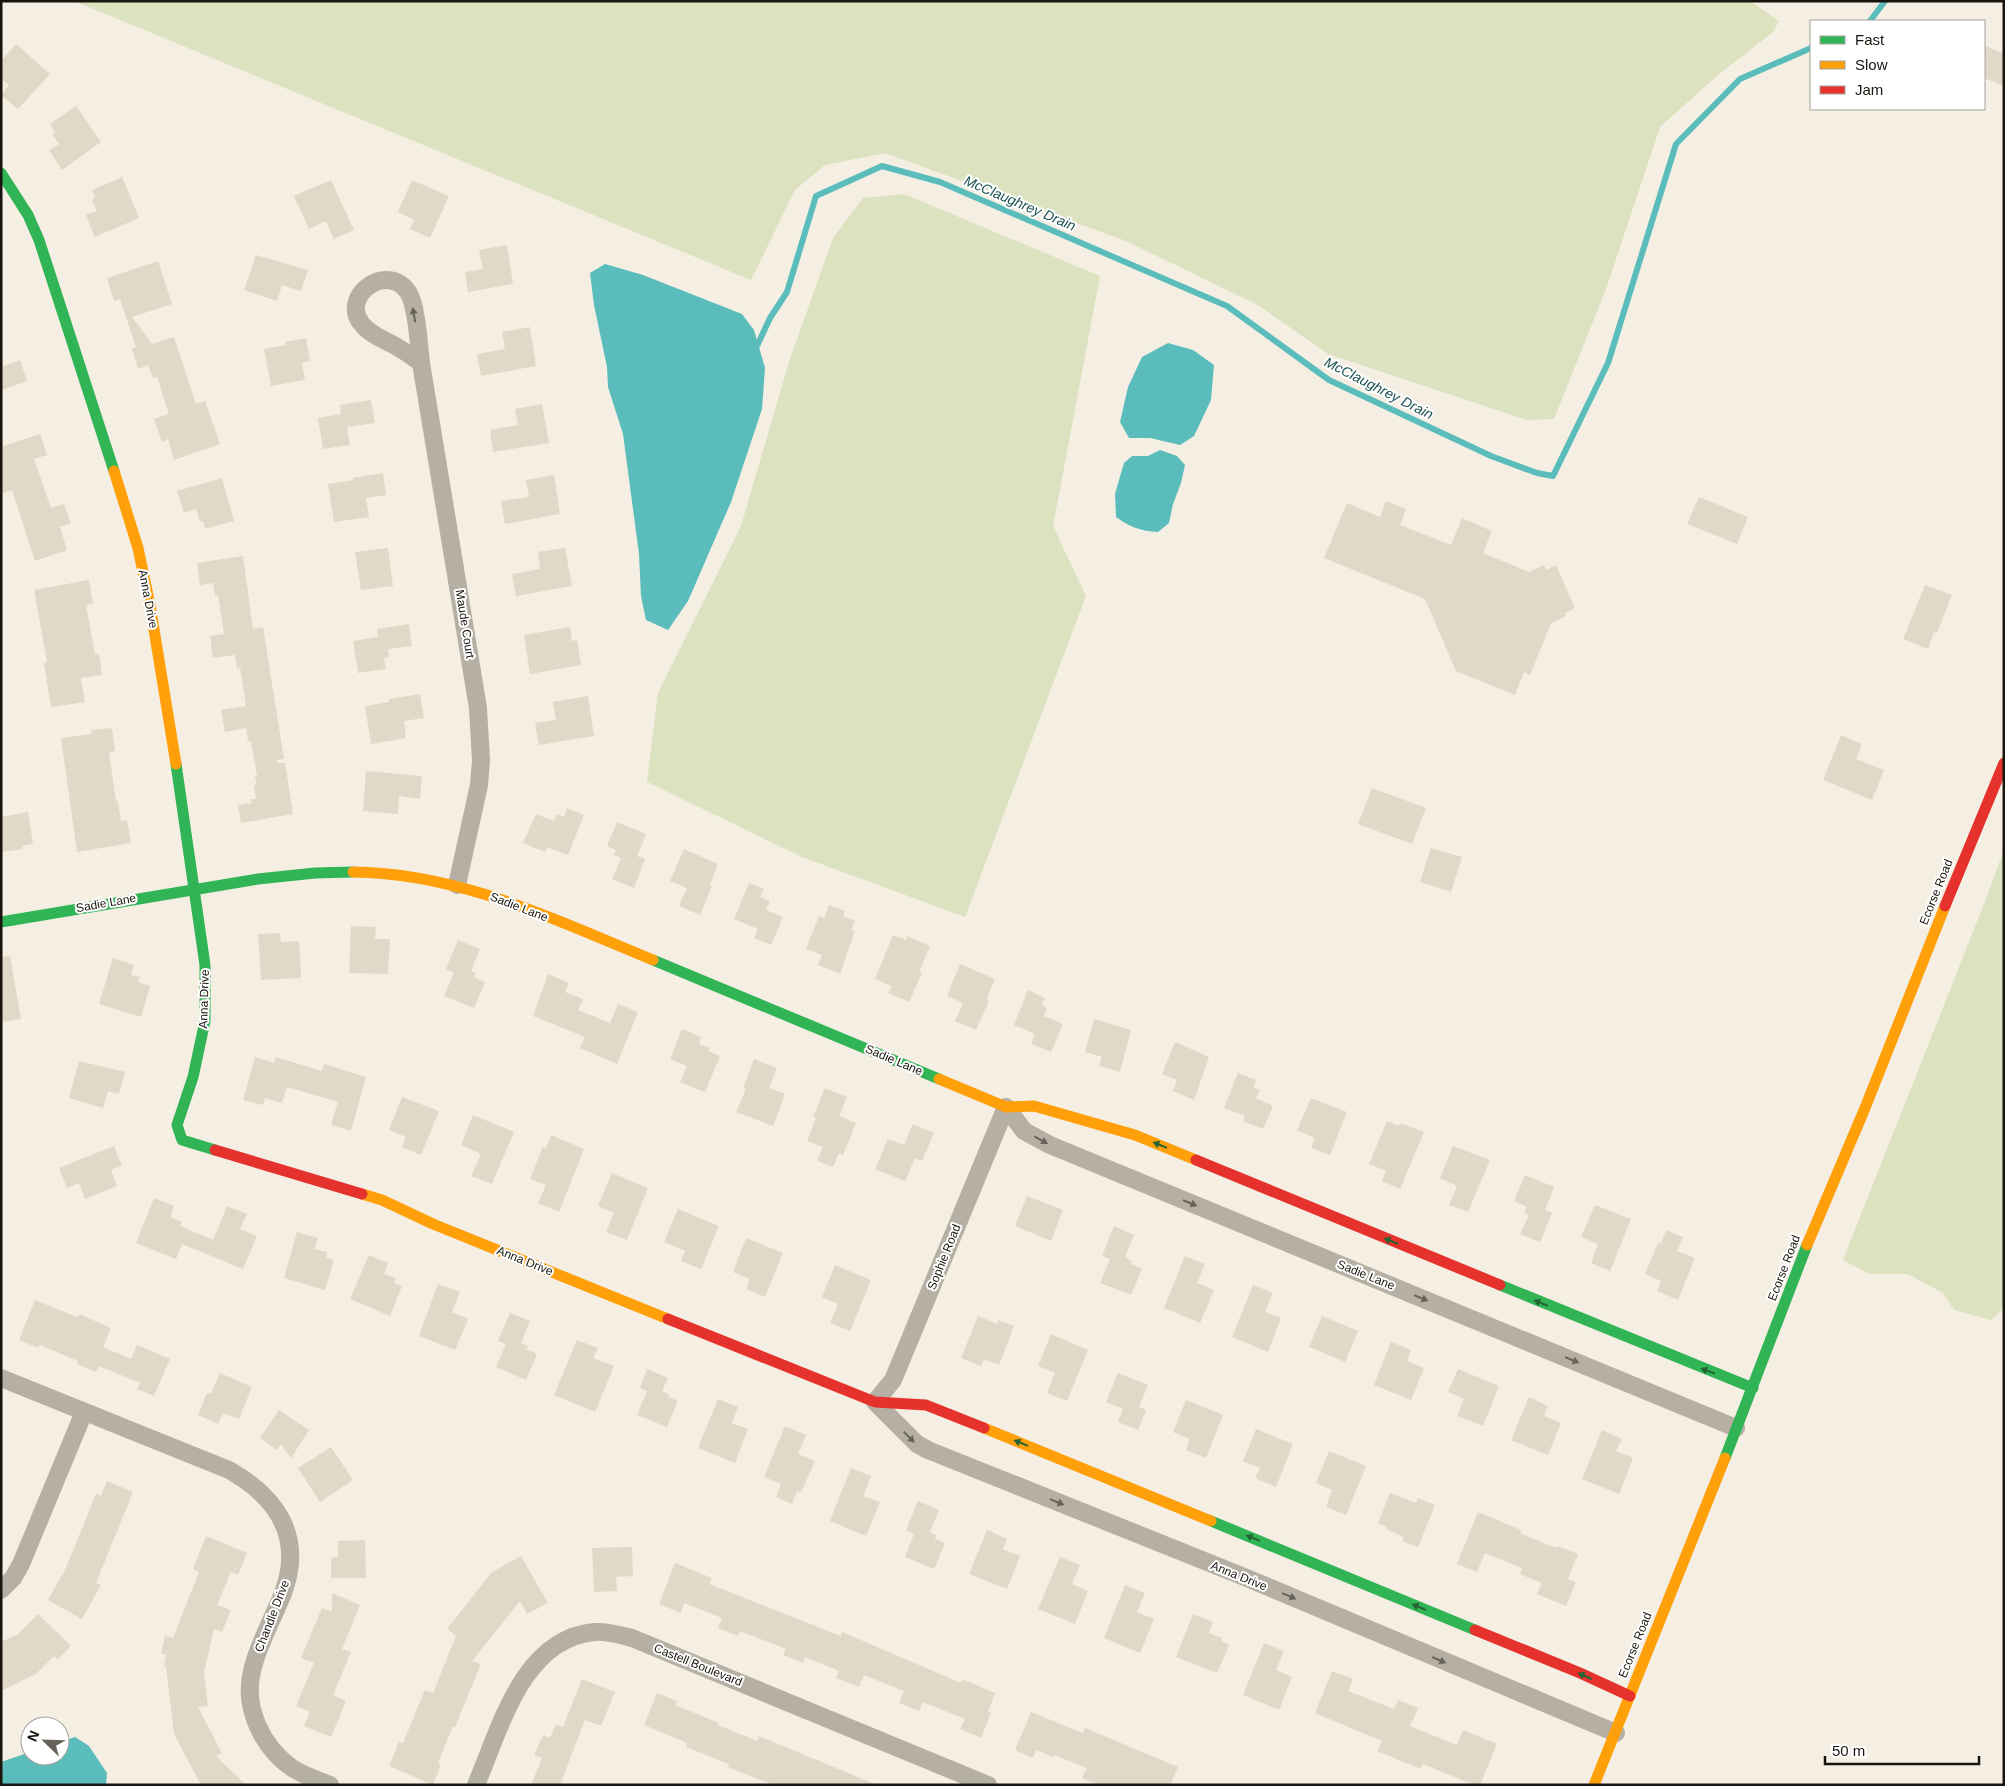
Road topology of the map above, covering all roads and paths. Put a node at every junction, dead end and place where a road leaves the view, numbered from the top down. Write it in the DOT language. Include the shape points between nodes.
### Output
graph roads {
  1 [pos="1,173"];
  2 [pos="421,363"];
  3 [pos="2004,763"];
  4 [pos="456,884"];
  5 [pos="196,888"];
  6 [pos="1,922"];
  7 [pos="1006,1107"];
  8 [pos="1,1378"];
  9 [pos="1753,1388"];
  10 [pos="875,1402"];
  11 [pos="84,1412"];
  12 [pos="1736,1428"];
  13 [pos="1,1590"];
  14 [pos="1630,1696"];
  15 [pos="1616,1733"];
  16 [pos="330,1785"];
  17 [pos="476,1785"];
  18 [pos="988,1785"];
  19 [pos="1594,1785"];
  1 -- 5 [label="street, Anna Drive" via="28,215 39,240 138,548"];
  2 -- 2 [label="street, Maude Court, one-way" via="414,310 408,292 390,281 381,280 370,285 361,292 357,301 356,313 360,322 366,330"];
  2 -- 4 [label="street, Maude Court" via="480,733 479,784"];
  3 -- 9 [label="street, Ecorse Road" via="1820,1211"];
  4 -- 5 [label="street, Sadie Lane" via="404,874 338,872 289,875"];
  4 -- 7 [label="street, Sadie Lane" via="500,898 706,981"];
  5 -- 6 [label="street, Sadie Lane"];
  5 -- 10 [label="street, Anna Drive" via="205,965 205,1021 193,1077 177,1125 182,1140 382,1200 433,1224"];
  9 -- 7 [label="street, Sadie Lane, one-way" via="1134,1135 1034,1106"];
  7 -- 10 [label="street, Sophie Road" via="894,1380"];
  7 -- 12 [label="street, Sadie Lane, one-way" via="1024,1130 1050,1145"];
  8 -- 11 [label="street, Chandle Drive"];
  9 -- 12 [label="street, Ecorse Road"];
  14 -- 10 [label="street, Anna Drive, one-way" via="938,1409 926,1405"];
  10 -- 15 [label="street, Anna Drive, one-way" via="916,1444 928,1450 1242,1576"];
  11 -- 13 [label="street" via="21,1564"];
  11 -- 16 [label="street, Chandle Drive" via="229,1470 257,1488 277,1510 286,1528 290,1561 284,1592 252,1672 252,1707 263,1737 282,1760 293,1769"];
  12 -- 14 [label="street, Ecorse Road"];
  14 -- 15 [label="street, Ecorse Road"];
  15 -- 19 [label="street, Ecorse Road"];
  17 -- 18 [label="street, Castell Boulevard" via="524,1676 547,1651 577,1635 595,1632 632,1638"];
}
